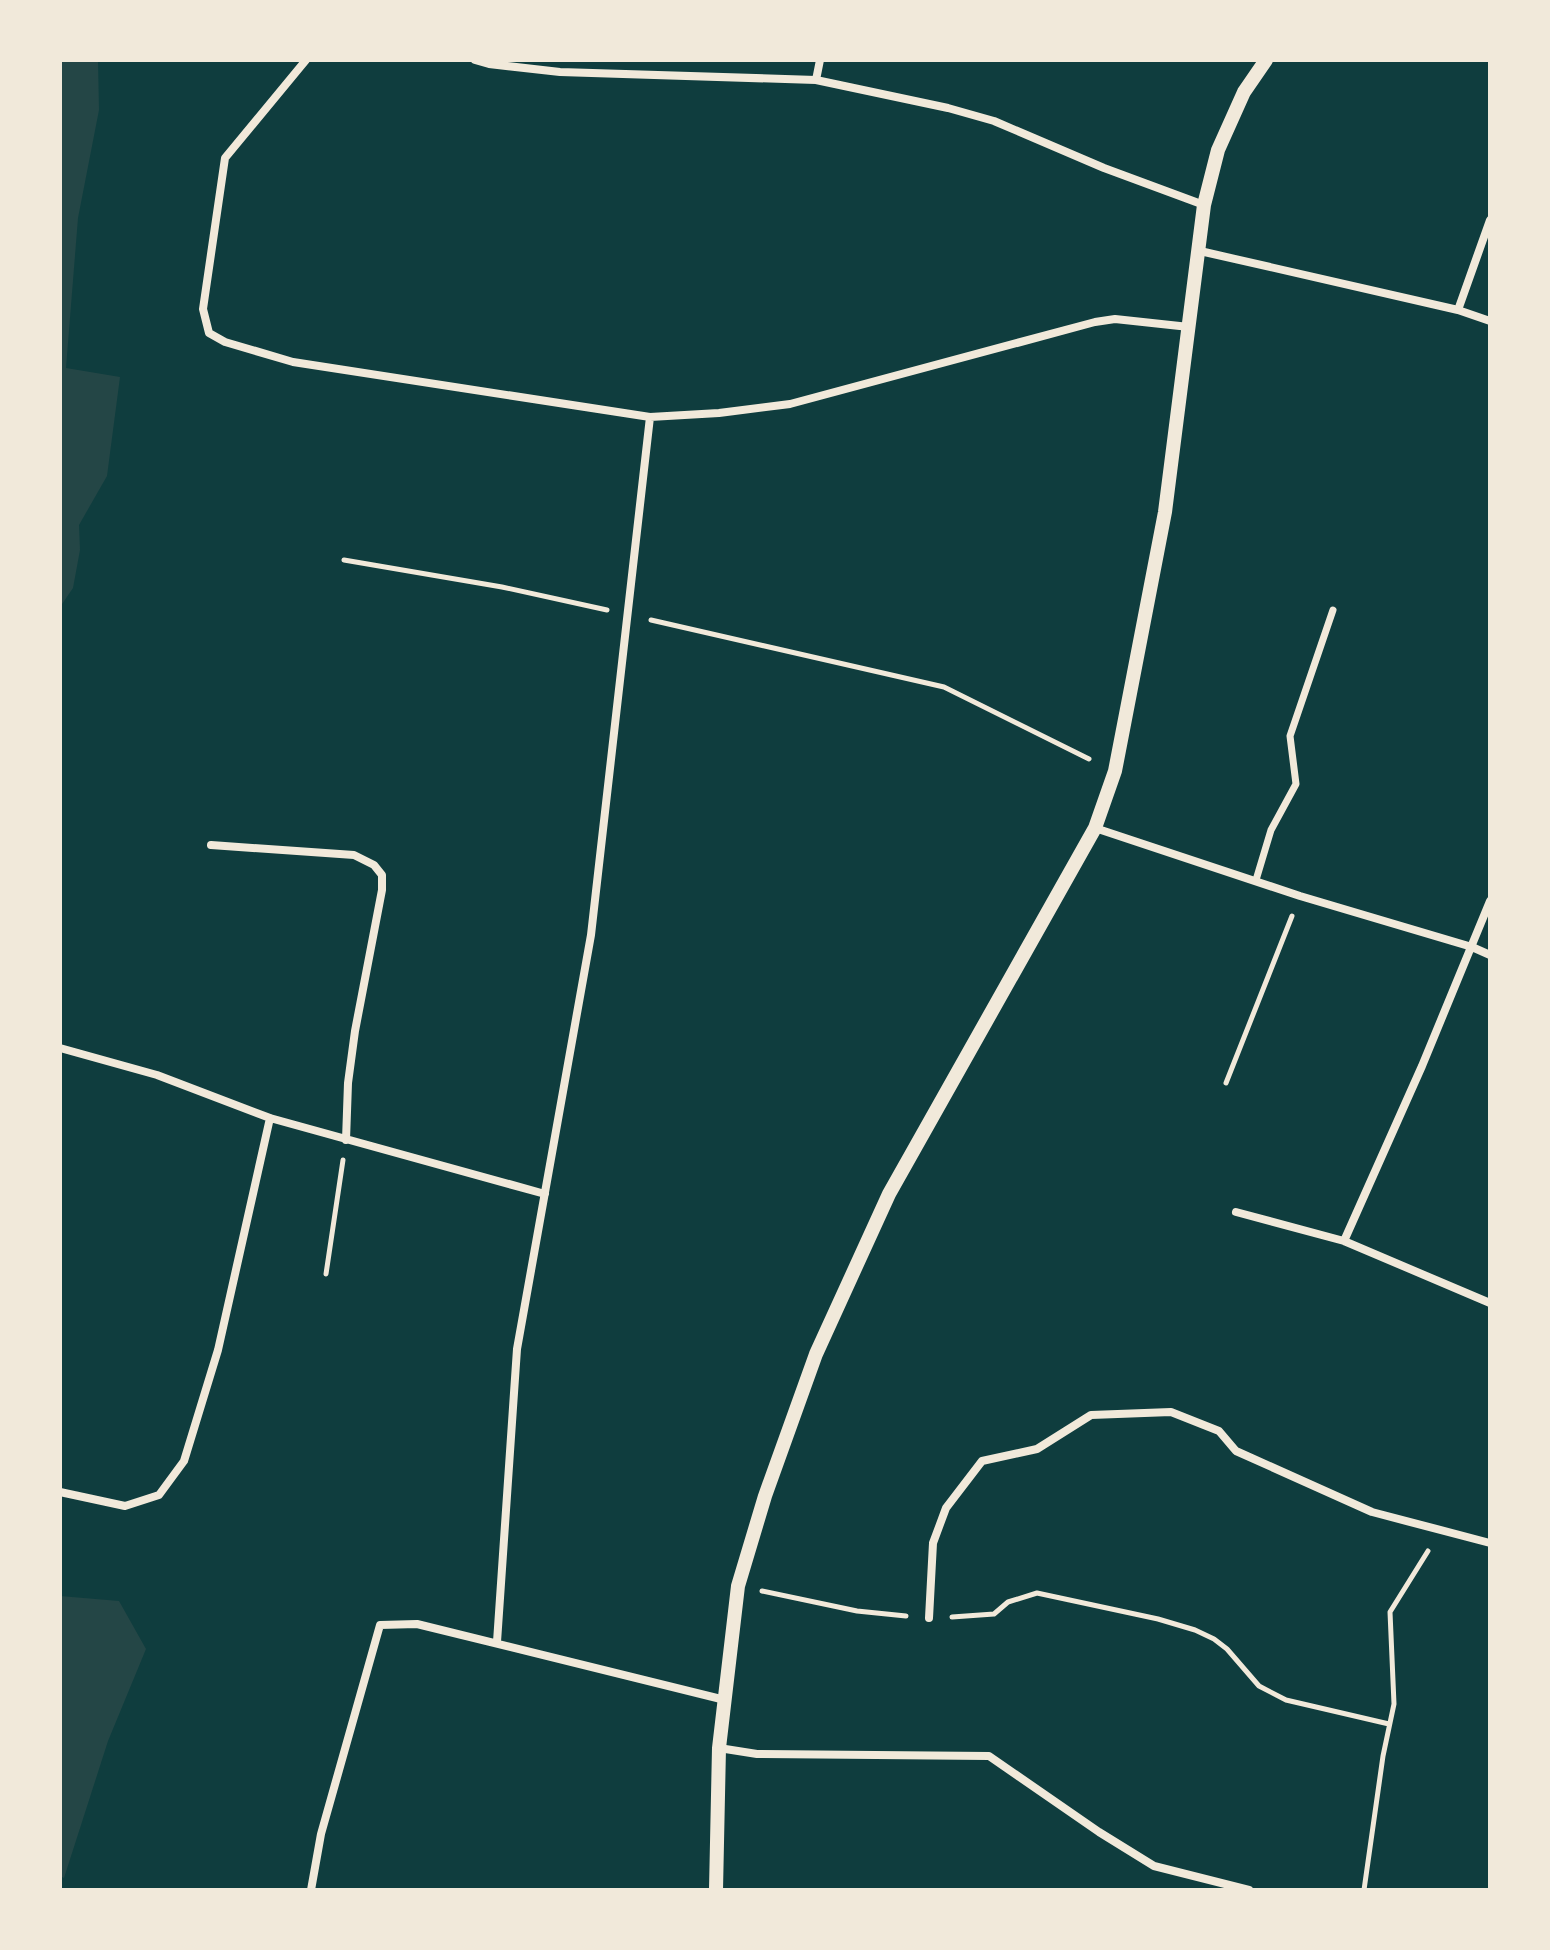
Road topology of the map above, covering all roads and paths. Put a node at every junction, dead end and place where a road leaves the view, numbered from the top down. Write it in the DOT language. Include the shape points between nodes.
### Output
graph roads {
  1 [pos="306,60"];
  2 [pos="475,60"];
  3 [pos="820,60"];
  4 [pos="1266,60"];
  5 [pos="816,80"];
  6 [pos="1204,205"];
  7 [pos="1490,220"];
  8 [pos="1200,251"];
  9 [pos="1458,310"];
  10 [pos="1490,321"];
  11 [pos="1189,327"];
  12 [pos="650,417"];
  13 [pos="344,560"];
  14 [pos="1333,610"];
  15 [pos="628,615"];
  16 [pos="1115,771"];
  17 [pos="1095,828"];
  18 [pos="211,845"];
  19 [pos="1256,880"];
  20 [pos="1300,896"];
  21 [pos="1490,901"];
  22 [pos="1472,947"];
  23 [pos="1490,955"];
  24 [pos="60,1048"];
  25 [pos="1226,1083"];
  26 [pos="270,1118"];
  27 [pos="346,1140"];
  28 [pos="545,1194"];
  29 [pos="1236,1212"];
  30 [pos="1344,1241"];
  31 [pos="326,1274"];
  32 [pos="1490,1303"];
  33 [pos="60,1492"];
  34 [pos="1441,1530"];
  35 [pos="1490,1543"];
  36 [pos="738,1586"];
  37 [pos="929,1618"];
  38 [pos="497,1642"];
  39 [pos="725,1700"];
  40 [pos="1389,1724"];
  41 [pos="719,1748"];
  42 [pos="311,1890"];
  43 [pos="716,1890"];
  44 [pos="1249,1890"];
  45 [pos="1364,1890"];
  1 -- 12 [label="street" via="225,158 203,309 209,333 293,362"];
  2 -- 5 [label="street" via="560,72"];
  3 -- 5 [label="street"];
  4 -- 6 [label="street" via="1244,92 1218,150"];
  5 -- 6 [label="street" via="994,121"];
  6 -- 8 [label="street"];
  7 -- 9 [label="street"];
  8 -- 9 [label="street"];
  8 -- 11 [label="street"];
  9 -- 10 [label="street"];
  11 -- 12 [label="street" via="1105,320 790,404"];
  11 -- 16 [label="street" via="1165,512"];
  12 -- 15 [label="street"];
  13 -- 15 [label="path"];
  14 -- 19 [label="street" via="1290,736 1296,784 1271,830"];
  15 -- 16 [label="path" via="944,687"];
  15 -- 28 [label="street" via="591,935"];
  16 -- 17 [label="street"];
  17 -- 19 [label="street"];
  17 -- 36 [label="street" via="882,1209 816,1354"];
  18 -- 27 [label="street" via="354,855 382,875 350,1070"];
  19 -- 20 [label="street"];
  20 -- 22 [label="street"];
  20 -- 25 [label="path"];
  21 -- 22 [label="street"];
  22 -- 23 [label="street"];
  22 -- 30 [label="street"];
  24 -- 26 [label="street" via="157,1075"];
  26 -- 27 [label="street"];
  26 -- 33 [label="street" via="218,1350 184,1461 159,1495 125,1506"];
  27 -- 28 [label="street"];
  27 -- 31 [label="path"];
  28 -- 38 [label="street" via="517,1349"];
  29 -- 30 [label="street"];
  30 -- 32 [label="street"];
  34 -- 35 [label="street"];
  34 -- 37 [label="street" via="1372,1512 1321,1490 1236,1451 1219,1431 1171,1412 1091,1415 1037,1449 982,1461 946,1508 933,1543"];
  34 -- 40 [label="path" via="1390,1612 1394,1704"];
  36 -- 37 [label="path" via="857,1611"];
  36 -- 39 [label="street"];
  37 -- 40 [label="path" via="994,1614 1008,1602 1037,1593 1093,1604 1214,1639 1259,1686 1286,1700"];
  38 -- 39 [label="street"];
  38 -- 42 [label="street" via="417,1624 380,1625 321,1834"];
  39 -- 41 [label="street"];
  40 -- 45 [label="path"];
  41 -- 43 [label="street"];
  41 -- 44 [label="street" via="757,1754 989,1756 1154,1866"];
}
